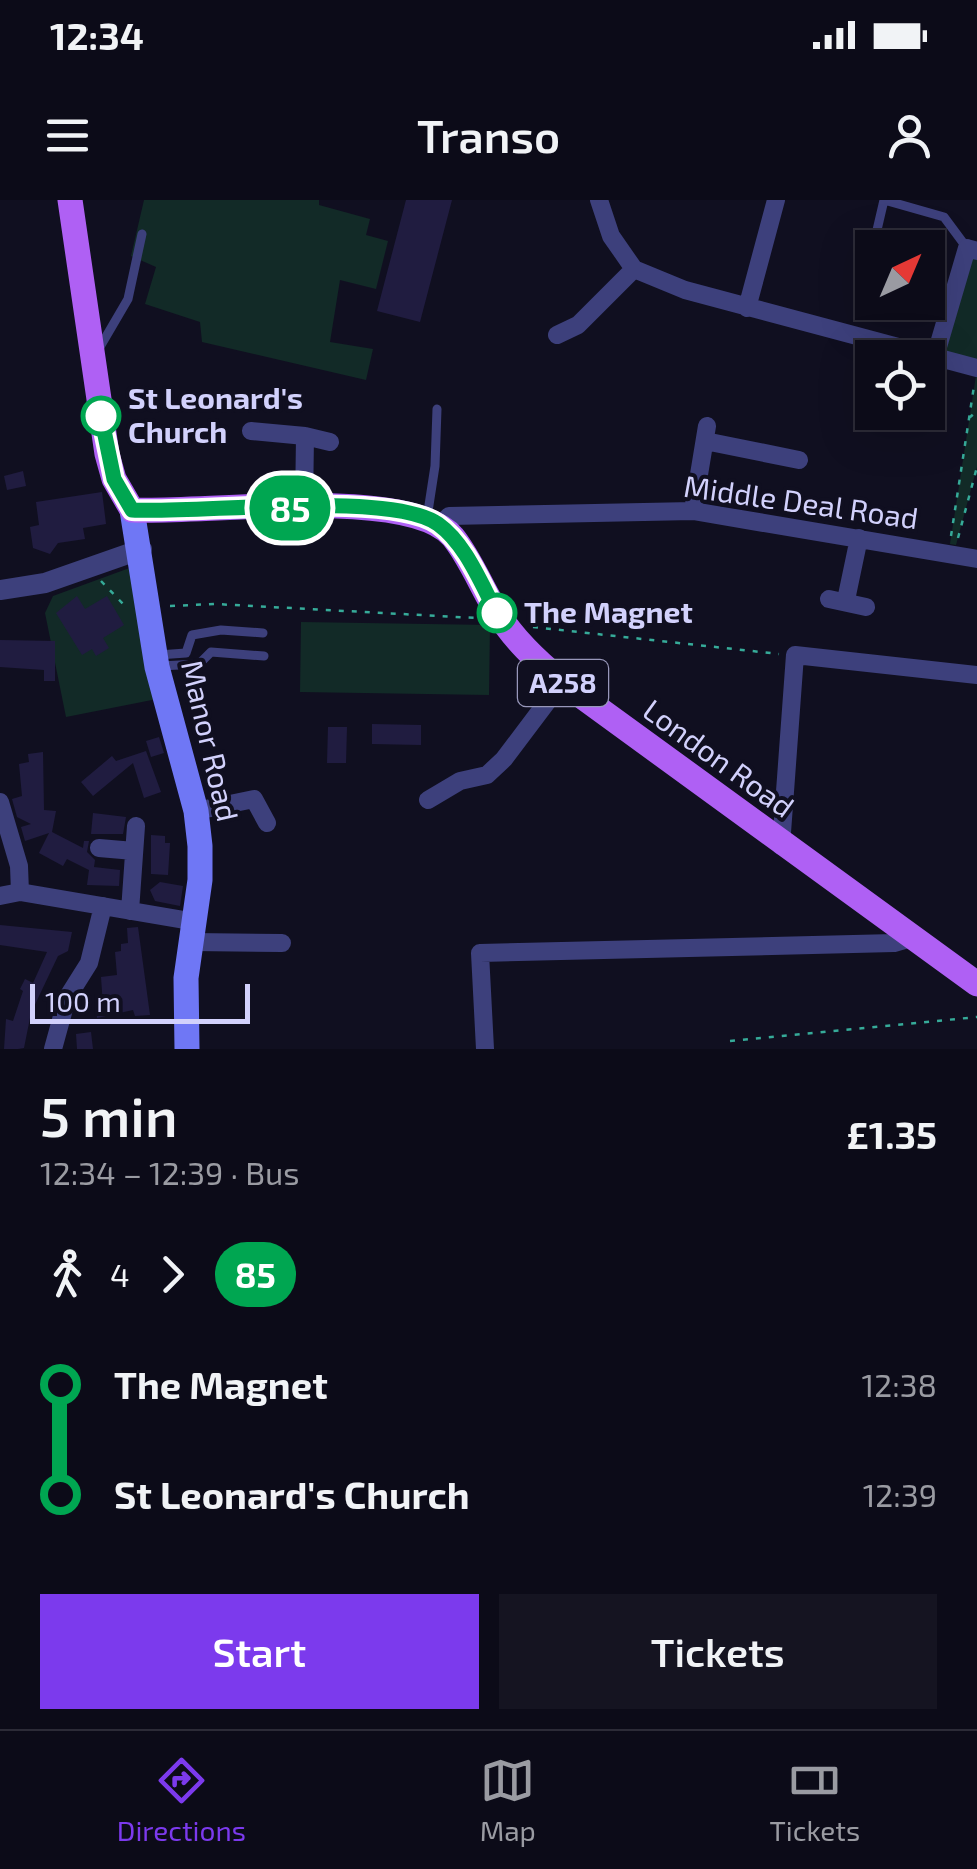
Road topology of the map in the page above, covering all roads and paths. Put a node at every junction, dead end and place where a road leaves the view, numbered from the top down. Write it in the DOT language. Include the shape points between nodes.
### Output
graph roads {
  1 [pos="70,200"];
  2 [pos="599,200"];
  3 [pos="776,200"];
  4 [pos="876,230"];
  5 [pos="142,234"];
  6 [pos="972,249"];
  7 [pos="634,269"];
  8 [pos="747,308"];
  9 [pos="557,335"];
  10 [pos="870,340"];
  11 [pos="941,340"];
  12 [pos="91,358"];
  13 [pos="945,362"];
  14 [pos="975,377"];
  15 [pos="977,398"];
  16 [pos="437,409"];
  17 [pos="977,411"];
  18 [pos="968,419"];
  19 [pos="251,431"];
  20 [pos="305,436"];
  21 [pos="330,442"];
  22 [pos="800,460"];
  23 [pos="962,465"];
  24 [pos="977,467"];
  25 [pos="956,506"];
  26 [pos="966,506"];
  27 [pos="304,508"];
  28 [pos="132,510"];
  29 [pos="693,511"];
  30 [pos="433,522"];
  31 [pos="859,538"];
  32 [pos="142,549"];
  33 [pos="977,559"];
  34 [pos="100,580"];
  35 [pos="0,590"];
  36 [pos="148,600"];
  37 [pos="866,606"];
  38 [pos="502,619"];
  39 [pos="263,633"];
  40 [pos="264,656"];
  41 [pos="795,656"];
  42 [pos="156,661"];
  43 [pos="977,675"];
  44 [pos="562,682"];
  45 [pos="428,800"];
  46 [pos="0,802"];
  47 [pos="196,811"];
  48 [pos="267,823"];
  49 [pos="136,826"];
  50 [pos="781,846"];
  51 [pos="100,848"];
  52 [pos="134,852"];
  53 [pos="20,892"];
  54 [pos="0,896"];
  55 [pos="102,906"];
  56 [pos="130,911"];
  57 [pos="194,932"];
  58 [pos="911,938"];
  59 [pos="282,941"];
  60 [pos="977,984"];
  61 [pos="977,1017"];
  62 [pos="730,1041"];
  63 [pos="53,1049"];
  64 [pos="187,1049"];
  65 [pos="484,1049"];
  1 -- 12 [label="main road"];
  2 -- 7 [label="street" via="611,236"];
  3 -- 8 [label="street"];
  4 -- 6 [label="lane" via="884,200 944,217"];
  5 -- 12 [label="lane" via="128,299"];
  6 -- 11 [label="street"];
  7 -- 8 [label="street"];
  7 -- 9 [label="street" via="578,324"];
  8 -- 10 [label="street"];
  12 -- 28 [label="main road" via="107,454"];
  13 -- 14 [label="street"];
  14 -- 15 [label="path"];
  14 -- 18 [label="path"];
  16 -- 30 [label="lane"];
  17 -- 18 [label="path"];
  18 -- 23 [label="path"];
  19 -- 20 [label="street"];
  20 -- 21 [label="street"];
  20 -- 27 [label="street"];
  22 -- 29 [label="street" via="706,434"];
  23 -- 24 [label="path"];
  23 -- 25 [label="path"];
  24 -- 26 [label="path"];
  25 -- 26 [label="path"];
  25 -- 26 [label="path" via="951,544"];
  27 -- 28 [label="main road"];
  27 -- 30 [label="main road" via="377,509"];
  28 -- 32 [label="main road, Manor Road"];
  29 -- 30 [label="street, Middle Deal Road" via="450,516"];
  29 -- 31 [label="street, Middle Deal Road"];
  30 -- 38 [label="main road, London Road / A258" via="452,536"];
  31 -- 33 [label="street, Middle Deal Road"];
  31 -- 37 [label="street" via="838,600"];
  32 -- 35 [label="street" via="45,583"];
  32 -- 36 [label="main road, Manor Road"];
  34 -- 36 [label="path" via="125,608"];
  36 -- 38 [label="path"];
  36 -- 42 [label="main road, Manor Road"];
  38 -- 41 [label="path"];
  38 -- 44 [label="main road, London Road / A258"];
  39 -- 42 [label="lane" via="192,634 186,653"];
  40 -- 42 [label="lane" via="211,652 199,664"];
  41 -- 43 [label="street"];
  41 -- 50 [label="street"];
  42 -- 47 [label="main road, Manor Road"];
  44 -- 45 [label="street" via="487,775"];
  44 -- 50 [label="main road, London Road / A258"];
  46 -- 53 [label="street"];
  47 -- 48 [label="street" via="253,794"];
  47 -- 57 [label="main road, Manor Road" via="200,880"];
  49 -- 52 [label="street"];
  50 -- 58 [label="main road, London Road / A258"];
  51 -- 52 [label="street"];
  52 -- 56 [label="street"];
  53 -- 54 [label="street"];
  53 -- 55 [label="street"];
  55 -- 56 [label="street"];
  55 -- 63 [label="street" via="89,963 67,998"];
  56 -- 57 [label="street"];
  57 -- 59 [label="street"];
  57 -- 64 [label="main road, Manor Road" via="186,978"];
  58 -- 60 [label="main road, London Road / A258"];
  58 -- 65 [label="street" via="480,953"];
  61 -- 62 [label="path"];
}
